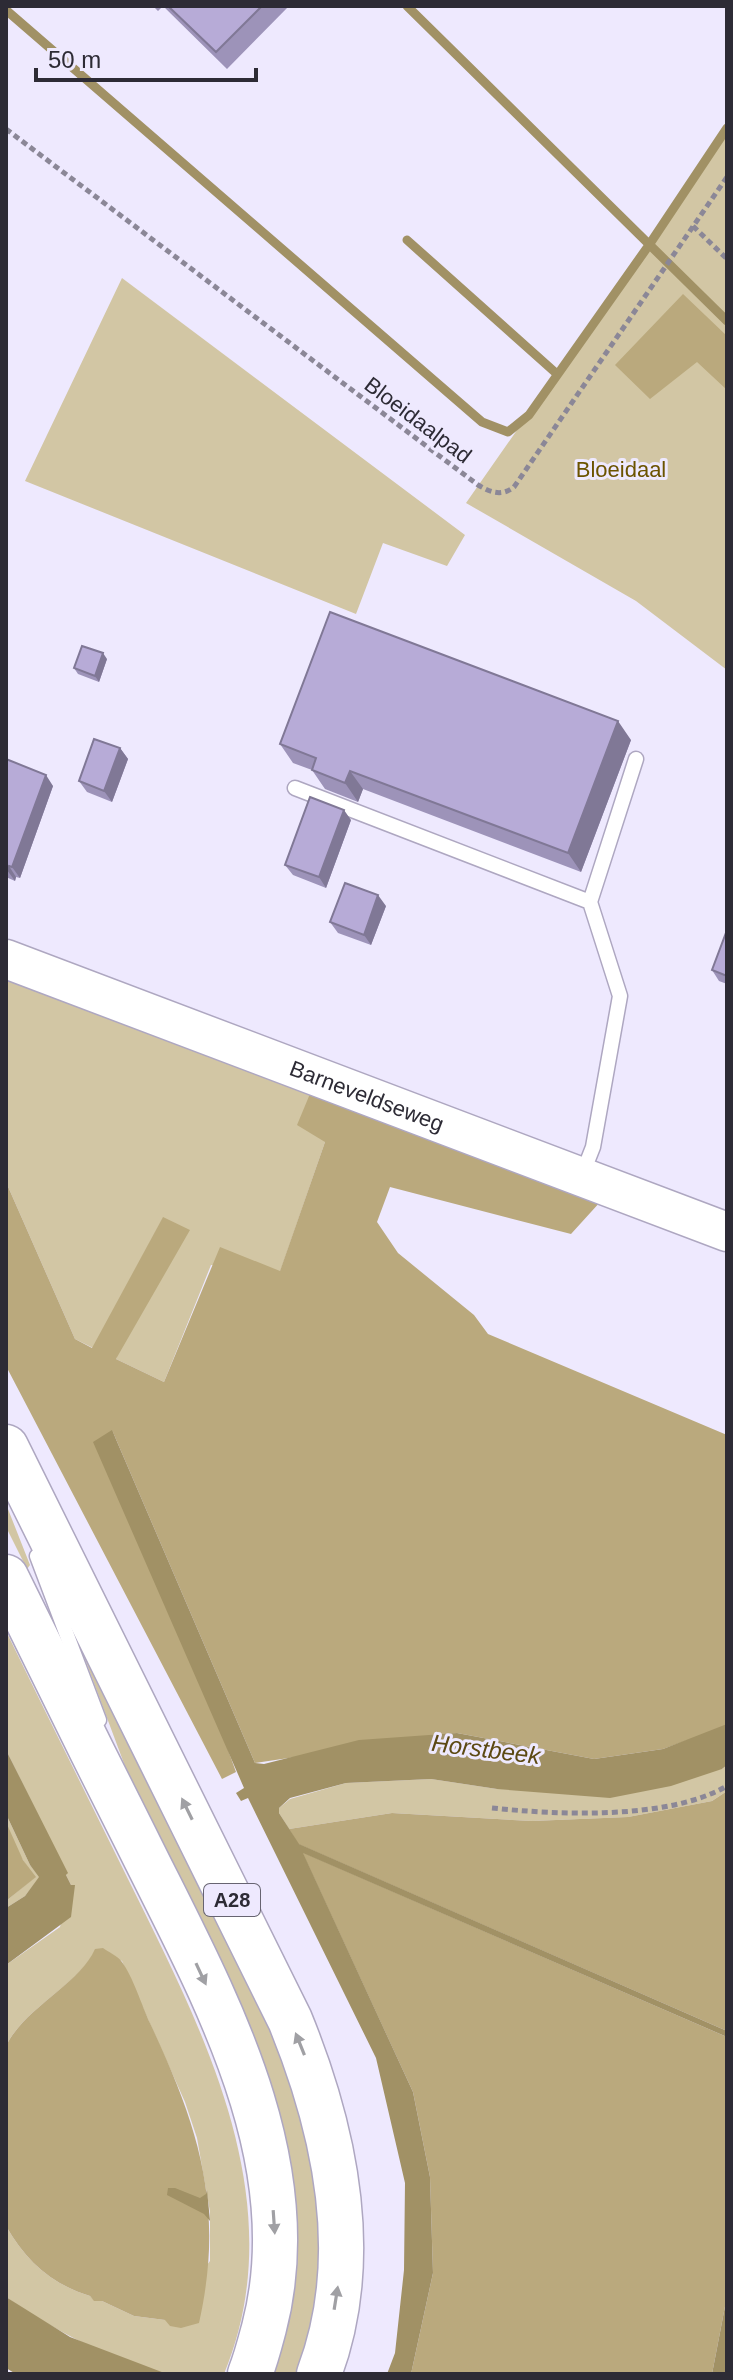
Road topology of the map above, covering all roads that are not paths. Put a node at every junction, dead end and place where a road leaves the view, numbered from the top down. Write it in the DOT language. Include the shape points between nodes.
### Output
graph roads {
  1 [pos="636,759"];
  2 [pos="295,788"];
  3 [pos="590,902"];
  4 [pos="6,959"];
  5 [pos="582,1176"];
  6 [pos="727,1232"];
  7 [pos="8,1451"];
  8 [pos="20,1508"];
  9 [pos="30,1537"];
  10 [pos="6,1577"];
  11 [pos="105,1735"];
  12 [pos="116,1764"];
  13 [pos="178,1924"];
  14 [pos="250,2374"];
  15 [pos="319,2374"];
  1 -- 3 [label="lane"];
  2 -- 3 [label="lane"];
  3 -- 5 [label="lane" via="620,996 593,1147"];
  4 -- 5 [label="street, Barneveldseweg"];
  5 -- 6 [label="street, Barneveldseweg"];
  7 -- 8 [label="lane"];
  15 -- 7 [label="highway, A28, one-way" via="340,2274 341,2235 331,2148 304,2054"];
  9 -- 11 [label="lane"];
  10 -- 13 [label="highway, A28"];
  12 -- 13 [label="lane"];
  13 -- 14 [label="highway, A28, one-way" via="241,2066 271,2188 276,2229 272,2296"];
}
